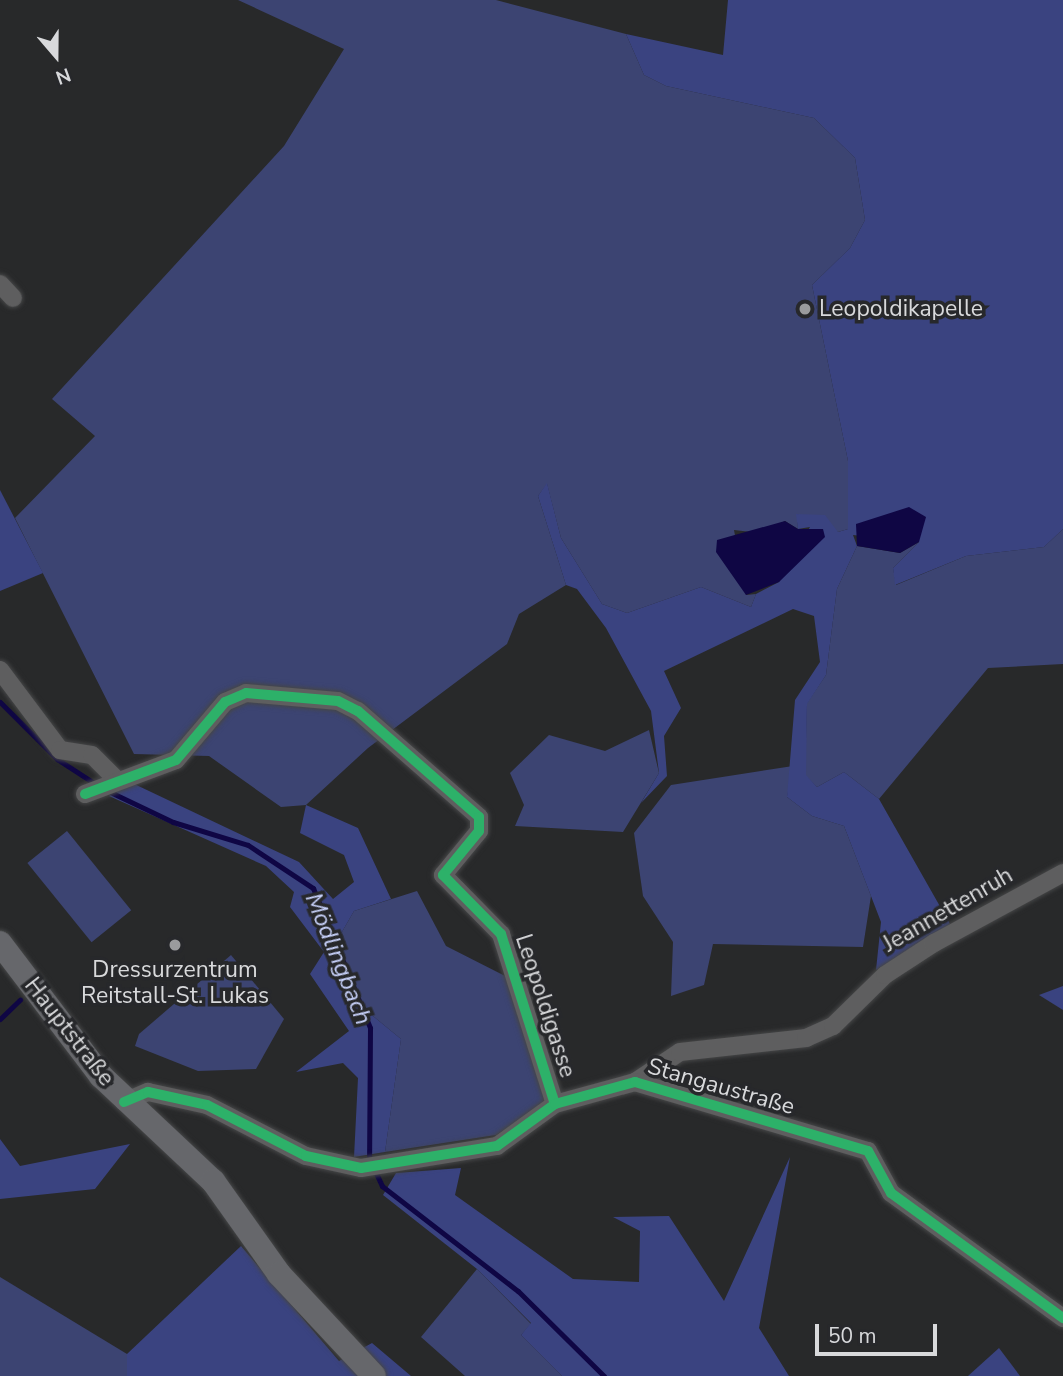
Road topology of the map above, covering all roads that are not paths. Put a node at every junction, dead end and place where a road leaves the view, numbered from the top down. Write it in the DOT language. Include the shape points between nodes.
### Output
graph roads {
  1 [pos="0,284"];
  2 [pos="13,298"];
  3 [pos="0,670"];
  4 [pos="110,779"];
  5 [pos="85,794"];
  6 [pos="1063,873"];
  7 [pos="0,943"];
  8 [pos="635,1082"];
  9 [pos="124,1102"];
  10 [pos="555,1104"];
  11 [pos="1063,1318"];
  12 [pos="374,1376"];
  1 -- 2 [label="street"];
  3 -- 4 [label="street" via="60,750 92,755"];
  4 -- 5 [label="street"];
  4 -- 10 [label="street, Leopoldigasse" via="176,760 225,702 246,693 338,701 358,711 479,817 479,831 443,875 501,934"];
  6 -- 8 [label="street, Jeannettenruh" via="885,975 833,1026 806,1038 680,1052"];
  7 -- 9 [label="main road, Hauptstraße"];
  8 -- 10 [label="street, Stangaustraße"];
  8 -- 11 [label="street, Stangaustraße" via="868,1151 891,1193"];
  9 -- 10 [label="street, Stangaustraße" via="148,1092 206,1105 306,1156 362,1168 497,1146"];
  9 -- 12 [label="main road, Hauptstraße" via="213,1181 279,1274"];
}
